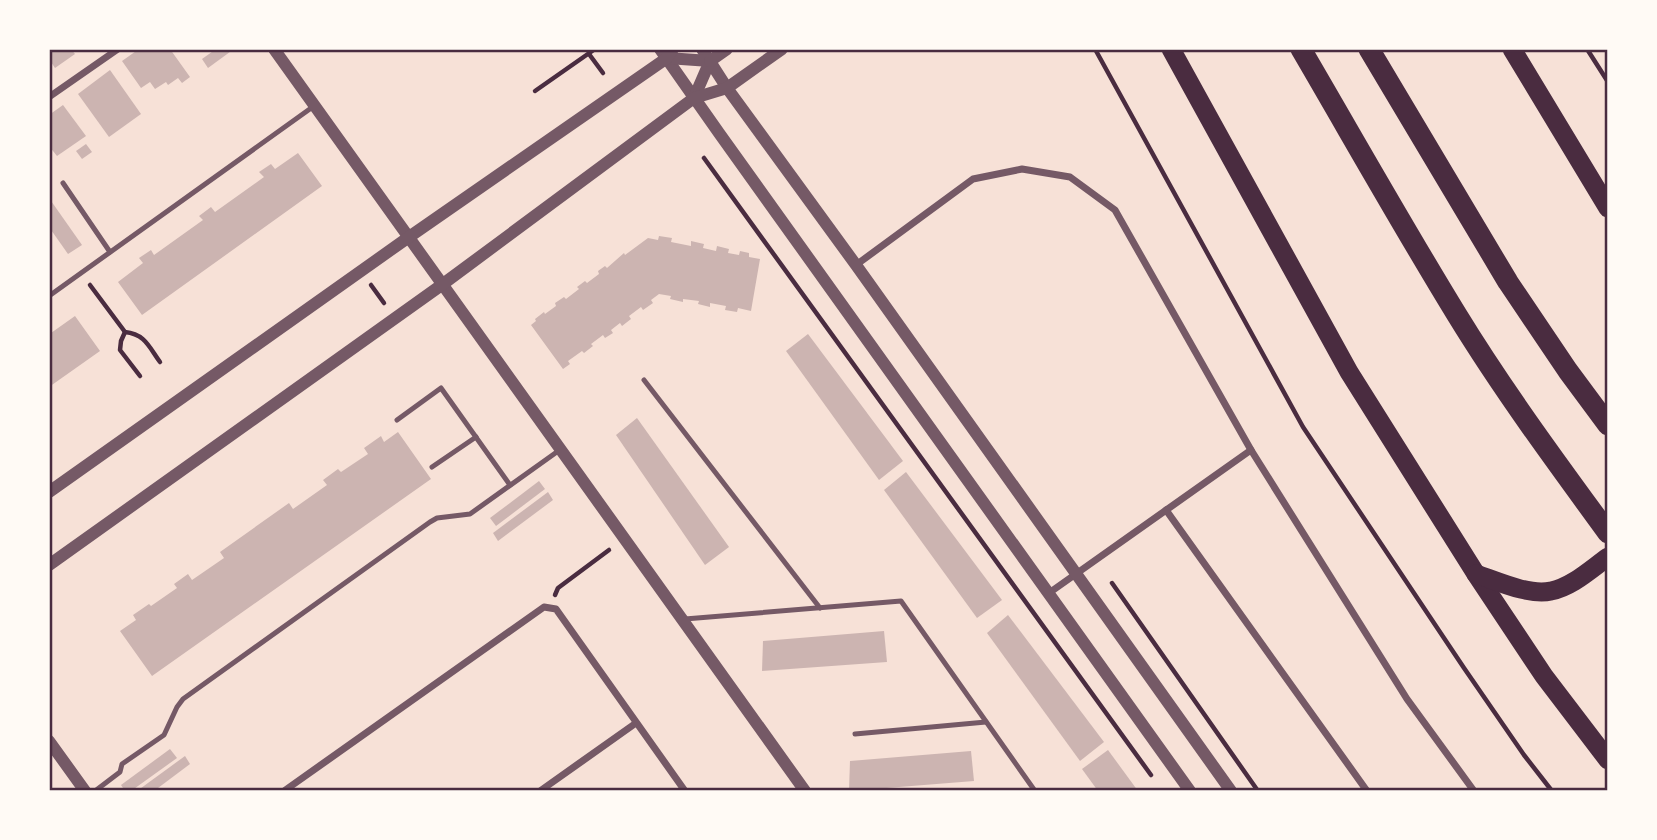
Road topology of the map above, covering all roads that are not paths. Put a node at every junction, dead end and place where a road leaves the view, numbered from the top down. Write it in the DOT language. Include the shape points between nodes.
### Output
graph roads {
  1 [pos="118,49"];
  2 [pos="274,49"];
  3 [pos="702,49"];
  4 [pos="727,49"];
  5 [pos="782,49"];
  6 [pos="1171,49"];
  7 [pos="1301,49"];
  8 [pos="1369,49"];
  9 [pos="1512,49"];
  10 [pos="667,52"];
  11 [pos="710,61"];
  12 [pos="727,88"];
  13 [pos="49,97"];
  14 [pos="694,98"];
  15 [pos="314,105"];
  16 [pos="63,183"];
  17 [pos="1608,208"];
  18 [pos="409,237"];
  19 [pos="110,252"];
  20 [pos="856,265"];
  21 [pos="443,284"];
  22 [pos="49,296"];
  23 [pos="644,380"];
  24 [pos="397,420"];
  25 [pos="1608,425"];
  26 [pos="475,437"];
  27 [pos="561,449"];
  28 [pos="1251,450"];
  29 [pos="432,467"];
  30 [pos="510,485"];
  31 [pos="49,492"];
  32 [pos="1166,510"];
  33 [pos="1608,533"];
  34 [pos="1608,557"];
  35 [pos="49,565"];
  36 [pos="1076,574"];
  37 [pos="1476,574"];
  38 [pos="1049,593"];
  39 [pos="820,608"];
  40 [pos="682,620"];
  41 [pos="986,722"];
  42 [pos="636,723"];
  43 [pos="855,733"];
  44 [pos="49,741"];
  45 [pos="1608,760"];
  46 [pos="85,791"];
  47 [pos="95,791"];
  48 [pos="284,791"];
  49 [pos="540,791"];
  50 [pos="685,791"];
  51 [pos="805,791"];
  52 [pos="1035,791"];
  53 [pos="1191,791"];
  54 [pos="1231,791"];
  55 [pos="1367,791"];
  56 [pos="1474,791"];
  1 -- 13 [label="street"];
  2 -- 15 [label="street"];
  3 -- 11 [label="street"];
  4 -- 11 [label="street"];
  5 -- 12 [label="street"];
  6 -- 37 [label="highway" via="1349,372"];
  7 -- 33 [label="highway" via="1502,386"];
  8 -- 25 [label="highway" via="1508,282"];
  9 -- 17 [label="highway"];
  10 -- 11 [label="street"];
  10 -- 14 [label="street"];
  10 -- 18 [label="street"];
  11 -- 12 [label="street"];
  11 -- 14 [label="street"];
  12 -- 14 [label="street"];
  12 -- 20 [label="street"];
  14 -- 21 [label="street"];
  14 -- 38 [label="street"];
  15 -- 18 [label="street"];
  15 -- 19 [label="lane"];
  16 -- 19 [label="lane"];
  18 -- 21 [label="street"];
  18 -- 31 [label="street"];
  19 -- 22 [label="lane"];
  20 -- 28 [label="street" via="973,179 1022,169 1070,177 1115,209"];
  20 -- 36 [label="street"];
  21 -- 27 [label="street"];
  21 -- 35 [label="street"];
  23 -- 39 [label="lane"];
  24 -- 26 [label="lane" via="441,388"];
  26 -- 29 [label="lane"];
  26 -- 30 [label="lane"];
  27 -- 30 [label="lane"];
  27 -- 40 [label="street"];
  28 -- 32 [label="street"];
  28 -- 56 [label="street" via="1407,699"];
  30 -- 47 [label="lane" via="470,514 430,522 183,699 164,735 122,764 120,772"];
  32 -- 36 [label="street"];
  32 -- 55 [label="street"];
  34 -- 37 [label="highway" via="1552,592 1536,592"];
  36 -- 38 [label="street"];
  36 -- 54 [label="street"];
  37 -- 45 [label="highway" via="1544,676"];
  38 -- 53 [label="street"];
  39 -- 40 [label="lane"];
  39 -- 41 [label="lane" via="901,601"];
  40 -- 51 [label="street"];
  41 -- 43 [label="lane"];
  41 -- 52 [label="lane"];
  42 -- 48 [label="street" via="555,610 544,607"];
  42 -- 49 [label="street"];
  42 -- 50 [label="street"];
  44 -- 46 [label="street"];
}
